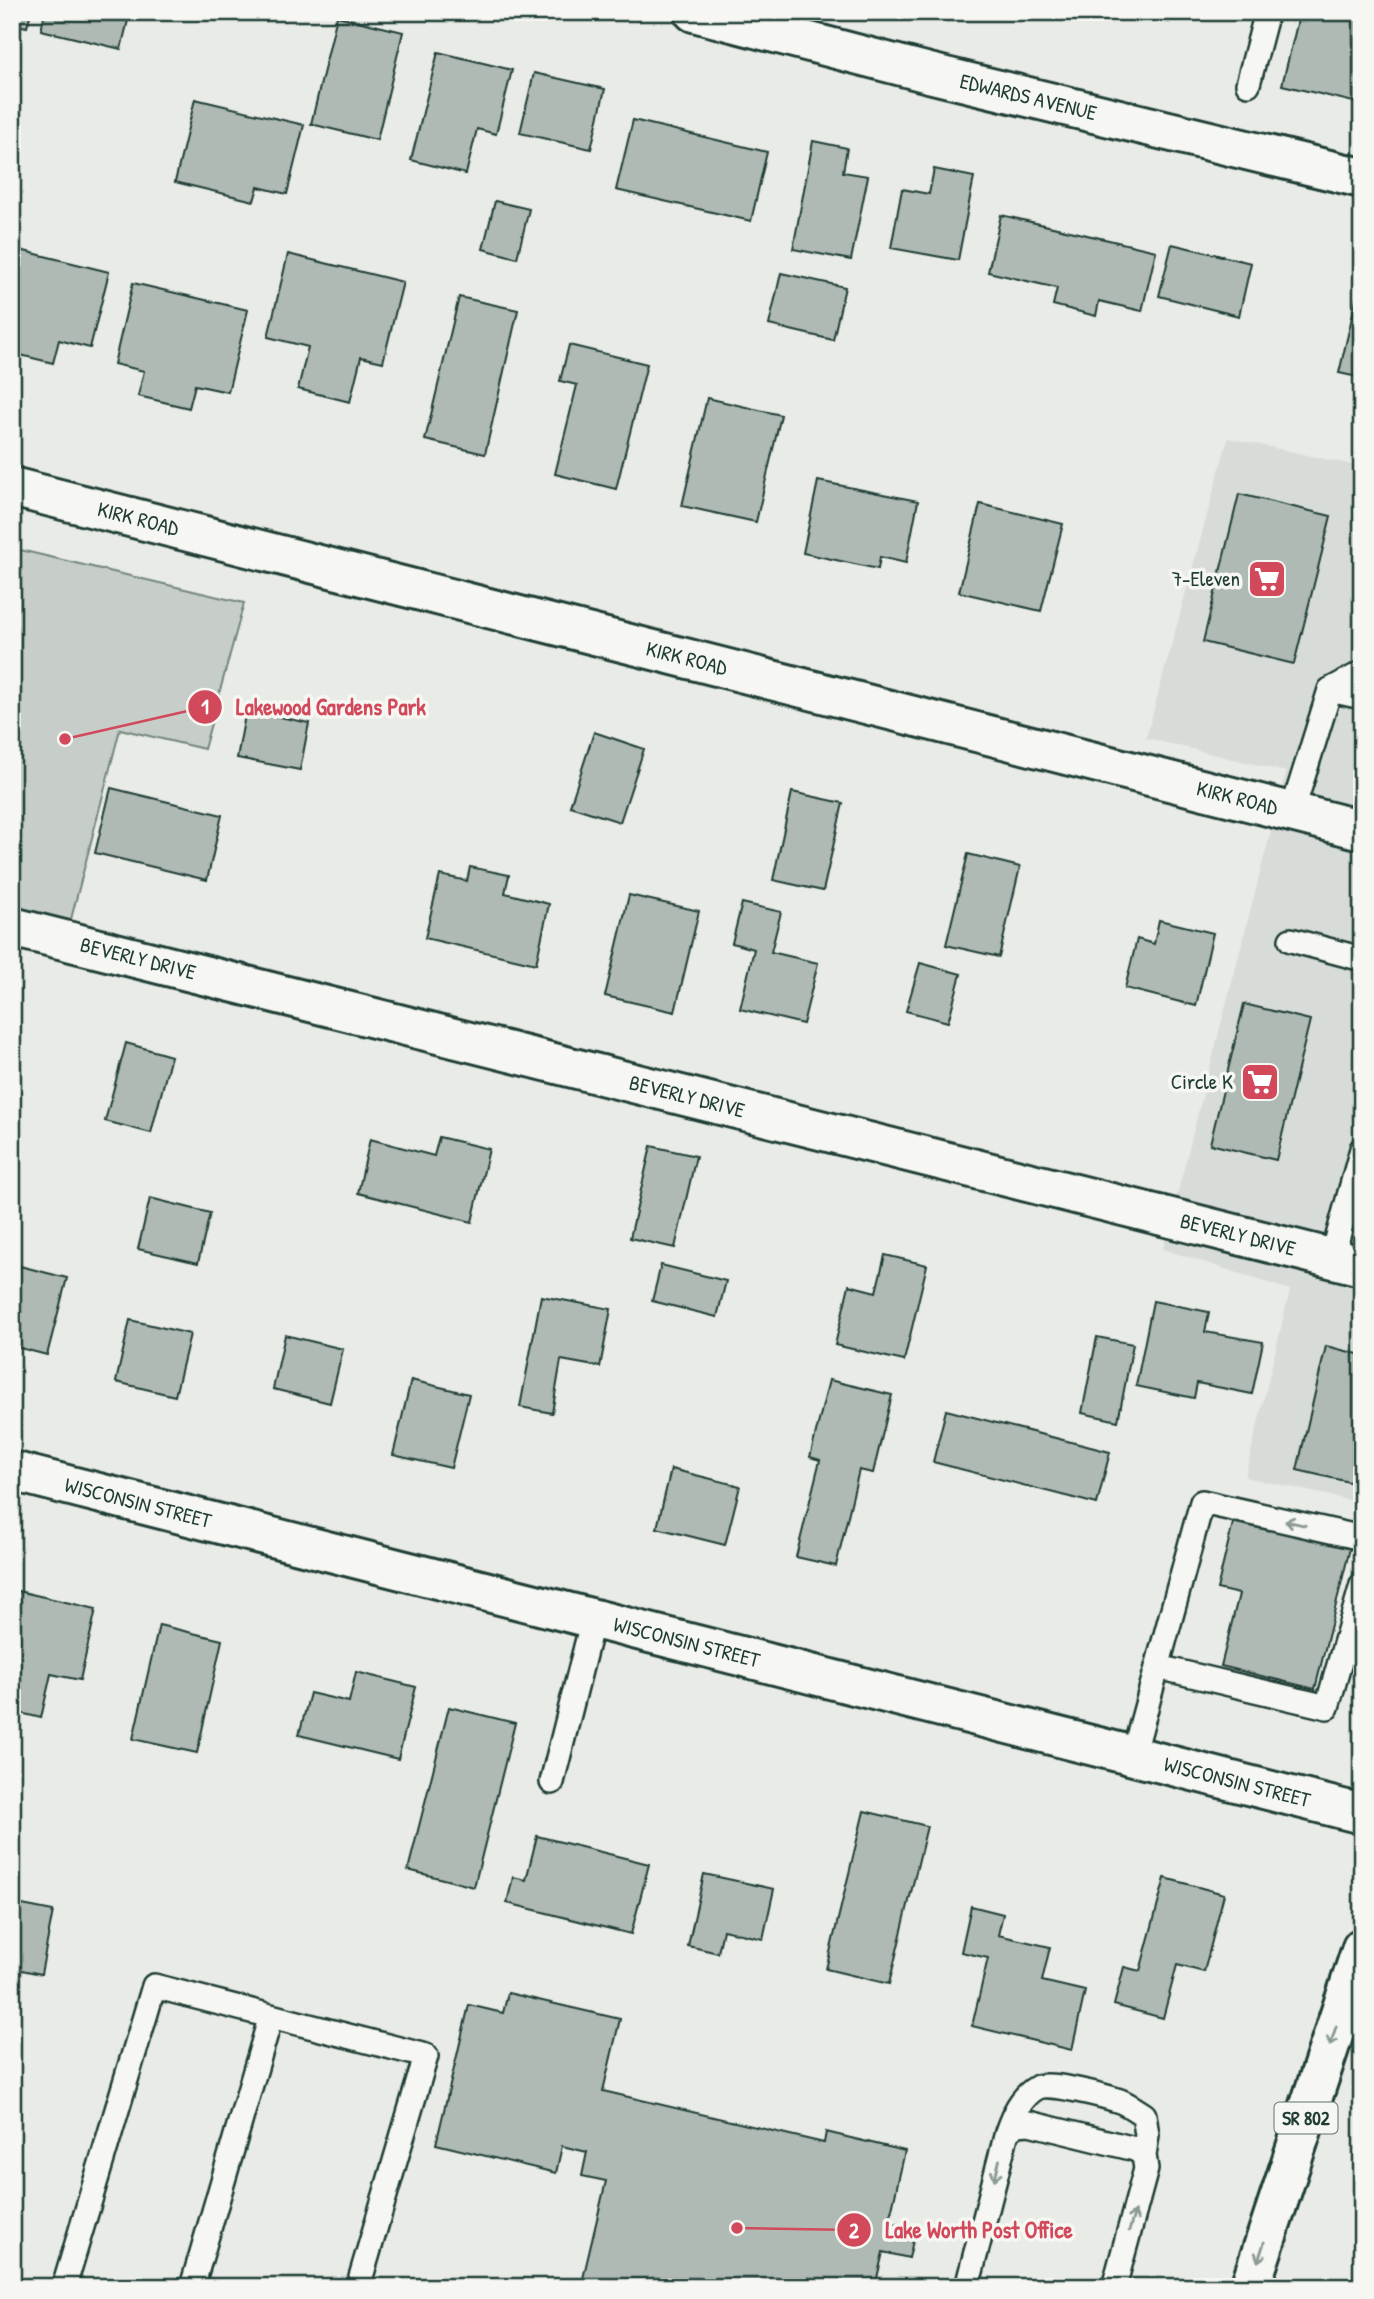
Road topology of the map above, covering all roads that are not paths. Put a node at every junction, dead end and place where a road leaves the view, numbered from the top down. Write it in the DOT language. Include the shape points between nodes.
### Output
graph roads {
  1 [pos="694,12"];
  2 [pos="1267,12"];
  3 [pos="1248,84"];
  4 [pos="1362,178"];
  5 [pos="12,487"];
  6 [pos="1362,673"];
  7 [pos="1330,690"];
  8 [pos="1362,697"];
  9 [pos="1292,812"];
  10 [pos="1362,830"];
  11 [pos="12,927"];
  12 [pos="1291,940"];
  13 [pos="1362,959"];
  14 [pos="1362,1149"];
  15 [pos="1357,1181"];
  16 [pos="1347,1262"];
  17 [pos="12,1471"];
  18 [pos="1362,1538"];
  19 [pos="1362,1585"];
  20 [pos="593,1619"];
  21 [pos="1158,1667"];
  22 [pos="1133,1756"];
  23 [pos="552,1782"];
  24 [pos="1362,1814"];
  25 [pos="1362,1948"];
  26 [pos="271,2016"];
  27 [pos="1007,2132"];
  28 [pos="1144,2155"];
  29 [pos="64,2287"];
  30 [pos="192,2287"];
  31 [pos="358,2287"];
  32 [pos="967,2287"];
  33 [pos="1114,2287"];
  34 [pos="1250,2287"];
  1 -- 4 [label="street, EDWARDS AVENUE"];
  2 -- 3 [label="lane"];
  5 -- 9 [label="street, KIRK ROAD"];
  6 -- 7 [label="lane"];
  7 -- 8 [label="lane"];
  7 -- 9 [label="lane"];
  9 -- 10 [label="street, KIRK ROAD"];
  11 -- 16 [label="street, BEVERLY DRIVE"];
  12 -- 13 [label="lane"];
  14 -- 15 [label="lane"];
  15 -- 16 [label="lane"];
  17 -- 20 [label="street, WISCONSIN STREET"];
  18 -- 21 [label="lane, one-way" via="1202,1502"];
  19 -- 21 [label="lane" via="1327,1707"];
  20 -- 22 [label="street, WISCONSIN STREET"];
  20 -- 23 [label="lane"];
  21 -- 22 [label="lane"];
  22 -- 24 [label="street, WISCONSIN STREET"];
  25 -- 34 [label="street, SR 802, one-way"];
  26 -- 29 [label="lane" via="154,1986"];
  26 -- 30 [label="lane"];
  26 -- 31 [label="lane" via="426,2056"];
  27 -- 28 [label="lane" via="1017,2124 1029,2123"];
  27 -- 28 [label="lane" via="1025,2097 1040,2086 1061,2087 1120,2101 1144,2115"];
  27 -- 32 [label="lane, one-way"];
  33 -- 28 [label="lane, one-way" via="1146,2169"];
}
